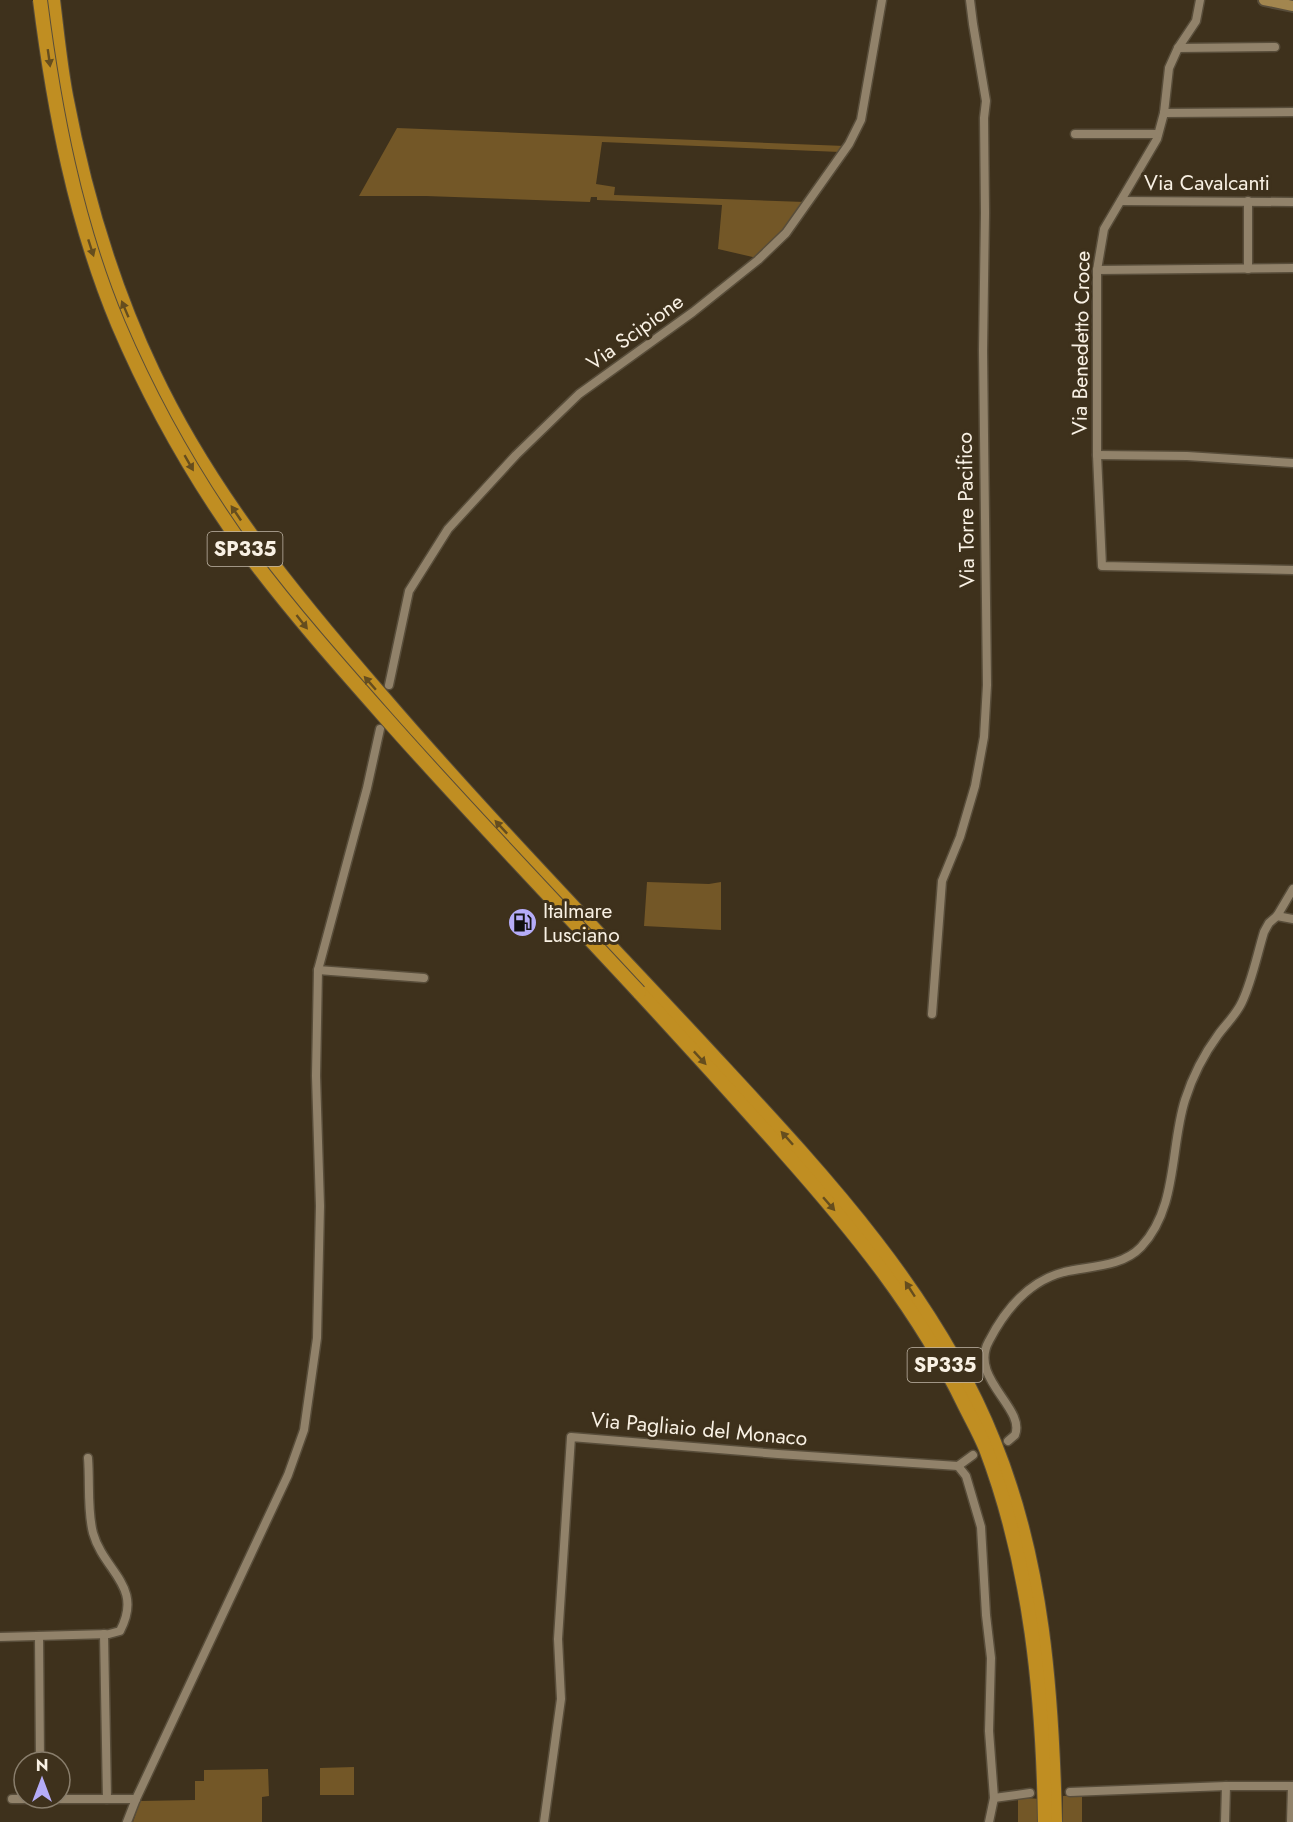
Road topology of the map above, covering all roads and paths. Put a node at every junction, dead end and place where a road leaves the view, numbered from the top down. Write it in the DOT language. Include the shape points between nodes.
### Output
graph roads {
  1 [pos="40,0"];
  2 [pos="53,0"];
  3 [pos="882,0"];
  4 [pos="970,0"];
  5 [pos="1200,0"];
  6 [pos="1264,0"];
  7 [pos="1293,6"];
  8 [pos="1275,47"];
  9 [pos="1178,48"];
  10 [pos="1164,112"];
  11 [pos="1293,112"];
  12 [pos="1075,134"];
  13 [pos="1158,134"];
  14 [pos="1120,201"];
  15 [pos="1248,201"];
  16 [pos="1293,202"];
  17 [pos="1293,268"];
  18 [pos="1248,269"];
  19 [pos="1097,270"];
  20 [pos="1097,455"];
  21 [pos="1293,463"];
  22 [pos="1293,570"];
  23 [pos="389,685"];
  24 [pos="380,729"];
  25 [pos="1293,889"];
  26 [pos="1277,916"];
  27 [pos="1293,919"];
  28 [pos="318,970"];
  29 [pos="424,978"];
  30 [pos="654,998"];
  31 [pos="932,1014"];
  32 [pos="1008,1441"];
  33 [pos="973,1455"];
  34 [pos="88,1458"];
  35 [pos="958,1466"];
  36 [pos="104,1634"];
  37 [pos="39,1636"];
  38 [pos="0,1637"];
  39 [pos="40,1750"];
  40 [pos="1226,1786"];
  41 [pos="1292,1786"];
  42 [pos="1070,1792"];
  43 [pos="1030,1793"];
  44 [pos="72,1798"];
  45 [pos="994,1798"];
  46 [pos="107,1799"];
  47 [pos="136,1799"];
  48 [pos="127,1822"];
  49 [pos="544,1822"];
  50 [pos="989,1822"];
  51 [pos="1045,1822"];
  52 [pos="1056,1822"];
  53 [pos="1225,1822"];
  54 [pos="1291,1822"];
  1 -- 30 [label="highway, SP335, one-way, bridge" via="54,92 84,227 118,324 190,466 249,555 310,633 405,741"];
  30 -- 2 [label="highway, SP335, one-way" via="314,618 257,544 194,448 149,366 99,237 64,91"];
  3 -- 23 [label="street, Via Scipione" via="861,120 849,144 786,233 693,312 579,394 447,529 409,591"];
  4 -- 31 [label="street, Via Torre Pacifico" via="986,101 982,362 987,685 984,737 975,786 942,881"];
  5 -- 9 [label="street, Via Benedetto Croce" via="1196,21"];
  6 -- 7 [label="main road"];
  8 -- 9 [label="street"];
  9 -- 10 [label="street, Via Benedetto Croce" via="1169,68"];
  10 -- 11 [label="street"];
  10 -- 13 [label="street, Via Benedetto Croce"];
  12 -- 13 [label="street"];
  13 -- 14 [label="street, Via Benedetto Croce"];
  14 -- 15 [label="street, Via Cavalcanti"];
  14 -- 19 [label="street, Via Benedetto Croce" via="1104,229"];
  15 -- 16 [label="street, Via Cavalcanti"];
  15 -- 18 [label="street"];
  17 -- 18 [label="street"];
  18 -- 19 [label="street"];
  19 -- 20 [label="street, Via Benedetto Croce"];
  20 -- 21 [label="street"];
  20 -- 22 [label="street, Via Benedetto Croce" via="1102,566"];
  24 -- 28 [label="street"];
  25 -- 26 [label="street"];
  26 -- 27 [label="street"];
  26 -- 32 [label="street" via="1264,933 1242,1001 1207,1050 1185,1100 1167,1193 1152,1232 1141,1247 1125,1258 1064,1272 1032,1288 1013,1304 988,1341 983,1365 1016,1423 1015,1435"];
  28 -- 29 [label="street"];
  28 -- 47 [label="street" via="317,1338 304,1430 288,1475"];
  30 -- 51 [label="highway, SP335, one-way" via="890,1279 957,1388 985,1447 1006,1507 1025,1588 1040,1705"];
  52 -- 30 [label="highway, SP335, one-way" via="1053,1729 1037,1593 1010,1484 977,1403 926,1313 876,1241 806,1159"];
  33 -- 35 [label="street"];
  34 -- 36 [label="street" via="93,1534 127,1594 127,1619 120,1631"];
  35 -- 45 [label="street" via="966,1476 981,1527 991,1658 989,1731"];
  35 -- 49 [label="street, Via Pagliaio del Monaco" via="571,1437 558,1639 561,1700"];
  36 -- 37 [label="street"];
  36 -- 46 [label="street"];
  37 -- 38 [label="street"];
  37 -- 39 [label="street"];
  40 -- 41 [label="street"];
  40 -- 42 [label="street"];
  40 -- 53 [label="street"];
  41 -- 54 [label="street"];
  43 -- 45 [label="street"];
  44 -- 46 [label="street"];
  45 -- 50 [label="street"];
  46 -- 47 [label="street"];
  47 -- 48 [label="street"];
}
